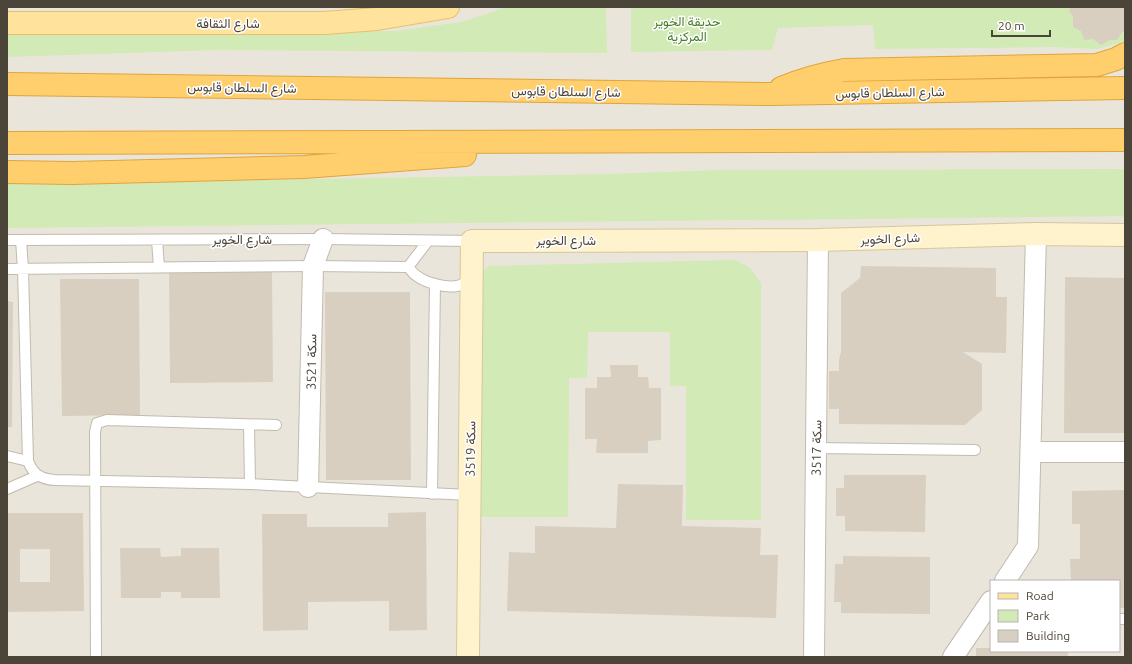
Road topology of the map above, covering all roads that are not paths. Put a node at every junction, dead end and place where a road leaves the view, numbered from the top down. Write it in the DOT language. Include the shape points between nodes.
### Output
graph roads {
  1 [pos="316,7"];
  2 [pos="341,7"];
  3 [pos="368,7"];
  4 [pos="394,7"];
  5 [pos="439,9"];
  6 [pos="7,24"];
  7 [pos="105,24"];
  8 [pos="1125,54"];
  9 [pos="7,84"];
  10 [pos="1125,88"];
  11 [pos="770,94"];
  12 [pos="1125,140"];
  13 [pos="646,142"];
  14 [pos="7,143"];
  15 [pos="7,172"];
  16 [pos="1036,234"];
  17 [pos="1125,234"];
  18 [pos="323,239"];
  19 [pos="7,240"];
  20 [pos="21,240"];
  21 [pos="157,240"];
  22 [pos="818,240"];
  23 [pos="428,241"];
  24 [pos="472,241"];
  25 [pos="313,266"];
  26 [pos="159,267"];
  27 [pos="408,267"];
  28 [pos="7,269"];
  29 [pos="23,269"];
  30 [pos="472,275"];
  31 [pos="435,284"];
  32 [pos="249,425"];
  33 [pos="276,425"];
  34 [pos="816,448"];
  35 [pos="975,450"];
  36 [pos="1031,452"];
  37 [pos="1125,452"];
  38 [pos="7,456"];
  39 [pos="28,461"];
  40 [pos="38,476"];
  41 [pos="94,481"];
  42 [pos="250,484"];
  43 [pos="308,487"];
  44 [pos="7,489"];
  45 [pos="432,494"];
  46 [pos="470,495"];
  47 [pos="1006,580"];
  48 [pos="990,602"];
  49 [pos="96,657"];
  50 [pos="468,657"];
  51 [pos="814,657"];
  52 [pos="953,657"];
  1 -- 7 [label="main road" via="310,12 303,13"];
  2 -- 3 [label="main road"];
  4 -- 5 [label="main road"];
  5 -- 7 [label="main road, شارع الثقافة" via="377,19 324,23"];
  6 -- 7 [label="main road, شارع الثقافة"];
  8 -- 11 [label="highway" via="1097,65 844,70 793,83"];
  9 -- 11 [label="highway, شارع السلطان قابوس"];
  10 -- 11 [label="highway, شارع السلطان قابوس"];
  12 -- 13 [label="highway"];
  13 -- 14 [label="highway"];
  13 -- 15 [label="highway" via="304,167 72,173"];
  16 -- 17 [label="street, شارع الخوير"];
  16 -- 22 [label="street, شارع الخوير"];
  16 -- 36 [label="street"];
  18 -- 21 [label="lane, شارع الخوير"];
  18 -- 23 [label="lane, شارع الخوير"];
  18 -- 25 [label="street, سكة 3521"];
  19 -- 20 [label="lane, شارع الخوير"];
  20 -- 21 [label="lane, شارع الخوير"];
  20 -- 29 [label="lane"];
  21 -- 26 [label="lane"];
  22 -- 24 [label="street, شارع الخوير"];
  22 -- 34 [label="street, سكة 3517"];
  23 -- 24 [label="lane, شارع الخوير"];
  23 -- 27 [label="lane"];
  24 -- 30 [label="street, سكة 3519"];
  25 -- 26 [label="lane"];
  25 -- 27 [label="lane"];
  25 -- 43 [label="street, سكة 3521"];
  26 -- 29 [label="lane"];
  27 -- 31 [label="lane" via="415,276"];
  28 -- 29 [label="lane"];
  29 -- 39 [label="lane"];
  30 -- 31 [label="lane" via="457,286"];
  30 -- 46 [label="street, سكة 3519"];
  31 -- 45 [label="lane"];
  32 -- 33 [label="lane"];
  32 -- 41 [label="lane" via="102,421 97,423 94,432"];
  32 -- 42 [label="lane"];
  34 -- 35 [label="lane"];
  34 -- 51 [label="street, سكة 3517"];
  36 -- 37 [label="street"];
  36 -- 47 [label="street" via="1028,546"];
  38 -- 39 [label="lane"];
  39 -- 40 [label="lane"];
  40 -- 41 [label="lane" via="46,480"];
  40 -- 44 [label="lane"];
  41 -- 42 [label="lane"];
  41 -- 49 [label="lane"];
  42 -- 43 [label="lane"];
  43 -- 45 [label="lane"];
  45 -- 46 [label="lane"];
  46 -- 50 [label="street, سكة 3519"];
  48 -- 52 [label="street"];
}
